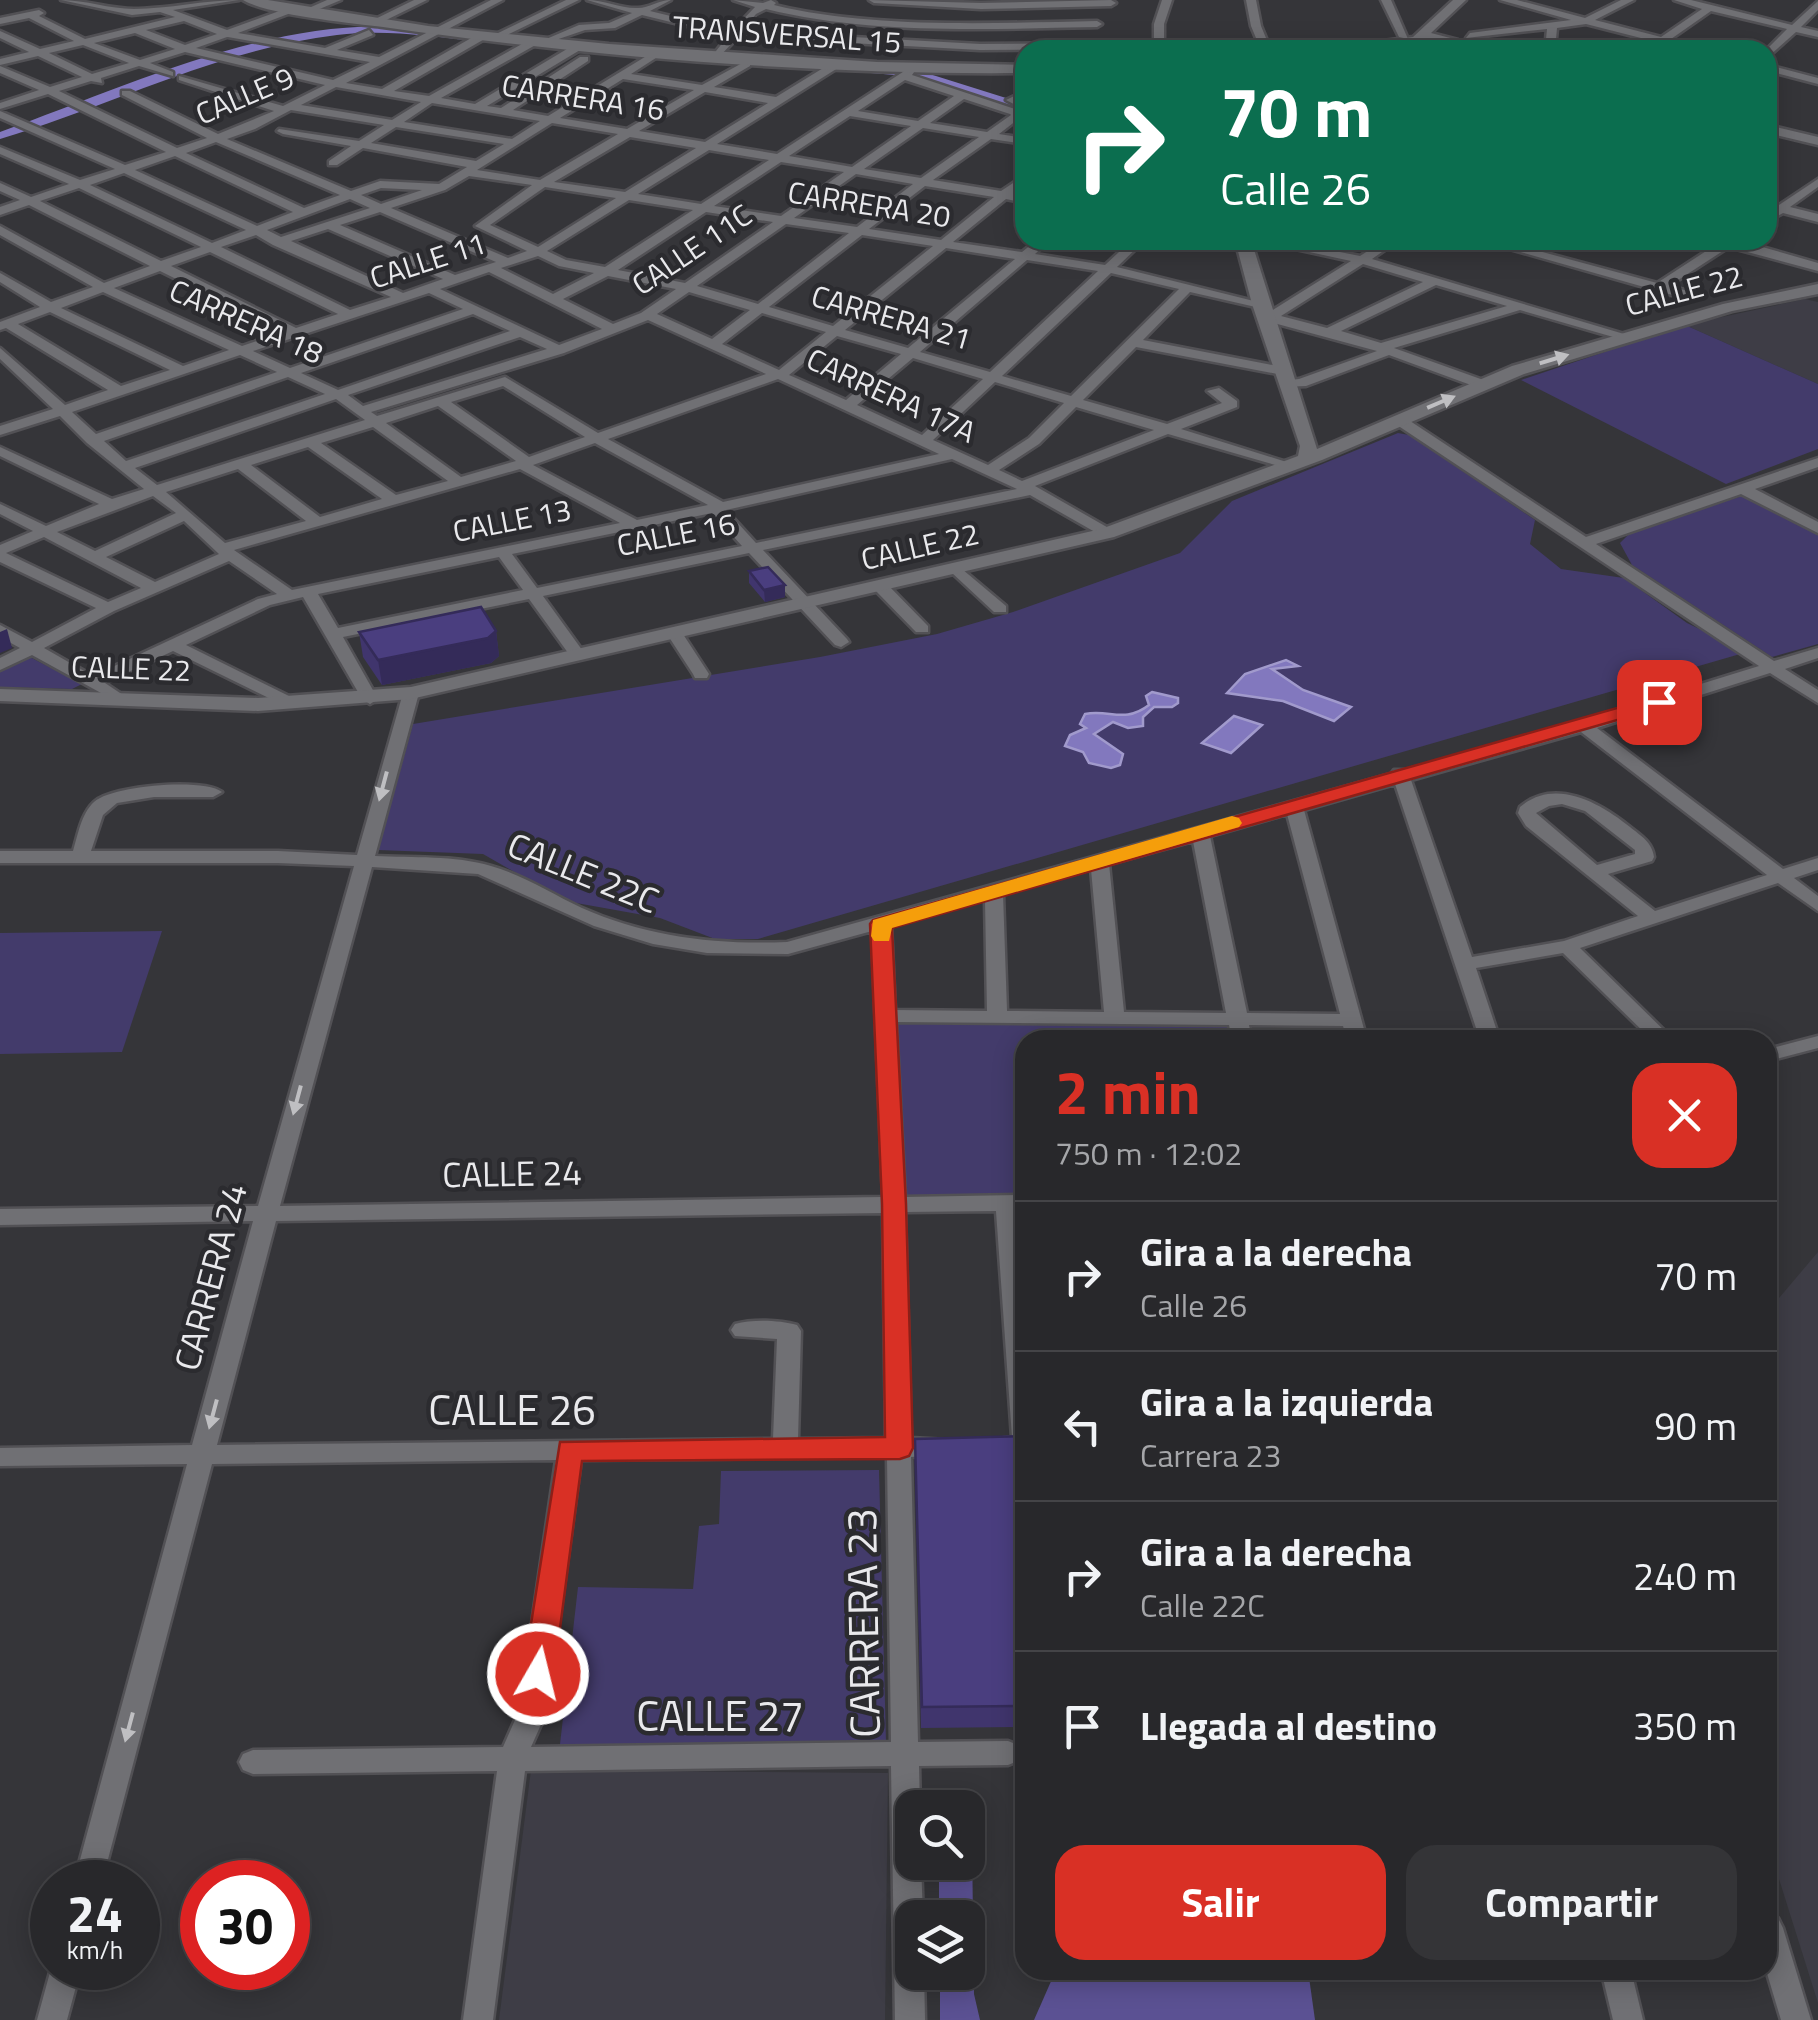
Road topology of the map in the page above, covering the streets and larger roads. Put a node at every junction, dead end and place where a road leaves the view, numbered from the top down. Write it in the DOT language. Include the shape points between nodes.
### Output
graph roads {
  1 [pos="234,0"];
  2 [pos="248,0"];
  3 [pos="336,0"];
  4 [pos="422,0"];
  5 [pos="498,0"];
  6 [pos="574,0"];
  7 [pos="592,0"];
  8 [pos="666,0"];
  9 [pos="738,0"];
  10 [pos="778,0"];
  11 [pos="874,0"];
  12 [pos="1167,0"];
  13 [pos="1251,0"];
  14 [pos="1386,0"];
  15 [pos="1460,0"];
  16 [pos="1473,0"];
  17 [pos="1505,0"];
  18 [pos="1629,0"];
  19 [pos="1679,0"];
  20 [pos="1809,0"];
  21 [pos="913,2"];
  22 [pos="1111,2"];
  23 [pos="1528,2"];
  24 [pos="65,4"];
  25 [pos="1818,4"];
  26 [pos="764,6"];
  27 [pos="1709,8"];
  28 [pos="164,10"];
  29 [pos="300,10"];
  30 [pos="642,10"];
  31 [pos="47,11"];
  32 [pos="30,14"];
  33 [pos="186,18"];
  34 [pos="0,21"];
  35 [pos="1586,21"];
  36 [pos="901,23"];
  37 [pos="1096,24"];
  38 [pos="370,28"];
  39 [pos="1789,28"];
  40 [pos="137,30"];
  41 [pos="1552,31"];
  42 [pos="429,32"];
  43 [pos="0,34"];
  44 [pos="228,34"];
  45 [pos="733,34"];
  46 [pos="1818,34"];
  47 [pos="1470,36"];
  48 [pos="483,37"];
  49 [pos="1440,38"];
  50 [pos="1089,40"];
  51 [pos="1159,40"];
  52 [pos="1262,40"];
  53 [pos="1411,40"];
  54 [pos="1417,40"];
  55 [pos="1431,40"];
  56 [pos="1446,40"];
  57 [pos="1551,40"];
  58 [pos="1633,40"];
  59 [pos="1639,40"];
  60 [pos="1663,40"];
  61 [pos="1772,40"];
  62 [pos="83,42"];
  63 [pos="536,42"];
  64 [pos="1777,43"];
  65 [pos="889,44"];
  66 [pos="1015,47"];
  67 [pos="185,48"];
  68 [pos="582,49"];
  69 [pos="326,51"];
  70 [pos="40,52"];
  71 [pos="655,54"];
  72 [pos="716,56"];
  73 [pos="378,60"];
  74 [pos="138,63"];
  75 [pos="746,64"];
  76 [pos="0,66"];
  77 [pos="875,66"];
  78 [pos="833,67"];
  79 [pos="1015,70"];
  80 [pos="1777,70"];
  81 [pos="909,72"];
  82 [pos="169,74"];
  83 [pos="620,75"];
  84 [pos="91,78"];
  85 [pos="183,78"];
  86 [pos="1818,81"];
  87 [pos="105,84"];
  88 [pos="335,84"];
  89 [pos="704,89"];
  90 [pos="47,92"];
  91 [pos="384,92"];
  92 [pos="126,93"];
  93 [pos="964,94"];
  94 [pos="432,100"];
  95 [pos="778,100"];
  96 [pos="0,106"];
  97 [pos="478,107"];
  98 [pos="1015,108"];
  99 [pos="287,109"];
  100 [pos="504,111"];
  101 [pos="849,113"];
  102 [pos="0,114"];
  103 [pos="1015,115"];
  104 [pos="550,119"];
  105 [pos="400,122"];
  106 [pos="922,124"];
  107 [pos="1777,128"];
  108 [pos="283,131"];
  109 [pos="632,131"];
  110 [pos="989,135"];
  111 [pos="216,138"];
  112 [pos="1818,138"];
  113 [pos="1015,139"];
  114 [pos="513,142"];
  115 [pos="365,144"];
  116 [pos="709,144"];
  117 [pos="0,150"];
  118 [pos="174,152"];
  119 [pos="780,157"];
  120 [pos="333,163"];
  121 [pos="126,168"];
  122 [pos="472,168"];
  123 [pos="854,169"];
  124 [pos="924,181"];
  125 [pos="1818,182"];
  126 [pos="82,183"];
  127 [pos="543,183"];
  128 [pos="0,186"];
  129 [pos="1015,186"];
  130 [pos="440,188"];
  131 [pos="348,194"];
  132 [pos="1003,195"];
  133 [pos="628,196"];
  134 [pos="1015,197"];
  135 [pos="32,200"];
  136 [pos="379,207"];
  137 [pos="701,208"];
  138 [pos="1777,208"];
  139 [pos="1782,209"];
  140 [pos="0,211"];
  141 [pos="302,212"];
  142 [pos="1777,212"];
  143 [pos="1818,218"];
  144 [pos="784,220"];
  145 [pos="327,224"];
  146 [pos="0,230"];
  147 [pos="258,230"];
  148 [pos="859,231"];
  149 [pos="277,242"];
  150 [pos="944,244"];
  151 [pos="208,248"];
  152 [pos="1033,250"];
  153 [pos="1128,250"];
  154 [pos="1246,250"];
  155 [pos="1315,250"];
  156 [pos="1374,250"];
  157 [pos="1521,250"];
  158 [pos="1712,250"];
  159 [pos="1757,250"];
  160 [pos="538,252"];
  161 [pos="1026,256"];
  162 [pos="1359,258"];
  163 [pos="510,263"];
  164 [pos="1818,267"];
  165 [pos="157,268"];
  166 [pos="492,269"];
  167 [pos="1108,269"];
  168 [pos="606,272"];
  169 [pos="0,277"];
  170 [pos="458,281"];
  171 [pos="1434,281"];
  172 [pos="1659,287"];
  173 [pos="104,288"];
  174 [pos="686,288"];
  175 [pos="1187,288"];
  176 [pos="434,290"];
  177 [pos="1812,293"];
  178 [pos="1683,294"];
  179 [pos="405,298"];
  180 [pos="556,298"];
  181 [pos="1518,306"];
  182 [pos="50,307"];
  183 [pos="759,308"];
  184 [pos="473,310"];
  185 [pos="1266,312"];
  186 [pos="350,315"];
  187 [pos="648,315"];
  188 [pos="3,324"];
  189 [pos="613,329"];
  190 [pos="836,331"];
  191 [pos="1331,331"];
  192 [pos="518,332"];
  193 [pos="296,334"];
  194 [pos="1627,337"];
  195 [pos="1133,342"];
  196 [pos="713,345"];
  197 [pos="559,350"];
  198 [pos="1386,350"];
  199 [pos="0,352"];
  200 [pos="246,352"];
  201 [pos="912,353"];
  202 [pos="185,372"];
  203 [pos="292,372"];
  204 [pos="780,375"];
  205 [pos="993,376"];
  206 [pos="1285,378"];
  207 [pos="1484,384"];
  208 [pos="1214,391"];
  209 [pos="120,392"];
  210 [pos="340,396"];
  211 [pos="1076,400"];
  212 [pos="442,402"];
  213 [pos="849,405"];
  214 [pos="364,410"];
  215 [pos="60,411"];
  216 [pos="1399,420"];
  217 [pos="379,422"];
  218 [pos="1171,428"];
  219 [pos="0,432"];
  220 [pos="596,438"];
  221 [pos="92,440"];
  222 [pos="924,441"];
  223 [pos="310,442"];
  224 [pos="0,452"];
  225 [pos="1308,454"];
  226 [pos="952,455"];
  227 [pos="1818,462"];
  228 [pos="524,463"];
  229 [pos="241,464"];
  230 [pos="124,466"];
  231 [pos="988,471"];
  232 [pos="459,482"];
  233 [pos="1026,488"];
  234 [pos="156,489"];
  235 [pos="1744,490"];
  236 [pos="394,501"];
  237 [pos="111,504"];
  238 [pos="718,507"];
  239 [pos="0,508"];
  240 [pos="186,514"];
  241 [pos="317,522"];
  242 [pos="636,524"];
  243 [pos="1818,528"];
  244 [pos="46,531"];
  245 [pos="1107,533"];
  246 [pos="1585,543"];
  247 [pos="752,549"];
  248 [pos="226,552"];
  249 [pos="502,552"];
  250 [pos="0,553"];
  251 [pos="92,558"];
  252 [pos="956,569"];
  253 [pos="880,586"];
  254 [pos="154,588"];
  255 [pos="534,590"];
  256 [pos="308,591"];
  257 [pos="289,595"];
  258 [pos="805,604"];
  259 [pos="108,608"];
  260 [pos="1000,609"];
  261 [pos="922,629"];
  262 [pos="0,630"];
  263 [pos="334,634"];
  264 [pos="675,634"];
  265 [pos="840,642"];
  266 [pos="172,644"];
  267 [pos="33,648"];
  268 [pos="1818,653"];
  269 [pos="577,654"];
  270 [pos="0,664"];
  271 [pos="1771,666"];
  272 [pos="702,674"];
  273 [pos="96,682"];
  274 [pos="411,693"];
  275 [pos="0,695"];
  276 [pos="1818,698"];
  277 [pos="121,699"];
  278 [pos="370,699"];
  279 [pos="286,701"];
  280 [pos="1584,726"];
  281 [pos="1400,774"];
  282 [pos="212,792"];
  283 [pos="1294,806"];
  284 [pos="1200,832"];
  285 [pos="0,857"];
  286 [pos="80,857"];
  287 [pos="362,861"];
  288 [pos="1099,861"];
  289 [pos="1818,864"];
  290 [pos="1594,872"];
  291 [pos="1783,876"];
  292 [pos="994,890"];
  293 [pos="1818,904"];
  294 [pos="1652,918"];
  295 [pos="881,924"];
  296 [pos="1567,946"];
  297 [pos="1466,964"];
  298 [pos="887,1016"];
  299 [pos="997,1016"];
  300 [pos="1115,1018"];
  301 [pos="1240,1030"];
  302 [pos="1355,1030"];
  303 [pos="1487,1030"];
  304 [pos="1654,1030"];
  305 [pos="1818,1042"];
  306 [pos="1777,1052"];
  307 [pos="1015,1203"];
  308 [pos="894,1204"];
  309 [pos="267,1212"];
  310 [pos="0,1217"];
  311 [pos="743,1330"];
  312 [pos="1015,1446"];
  313 [pos="900,1448"];
  314 [pos="785,1449"];
  315 [pos="570,1450"];
  316 [pos="203,1452"];
  317 [pos="0,1457"];
  318 [pos="1008,1753"];
  319 [pos="906,1754"];
  320 [pos="513,1756"];
  321 [pos="253,1762"];
  322 [pos="94,1860"];
  323 [pos="1777,1958"];
  324 [pos="1618,1980"];
  325 [pos="60,1990"];
  326 [pos="52,2020"];
  327 [pos="478,2020"];
  328 [pos="910,2020"];
  329 [pos="1628,2020"];
  330 [pos="1796,2020"];
  1 -- 28 [label="street"];
  2 -- 29 [label="street, TRANSVERSAL 15"];
  3 -- 29 [label="street"];
  4 -- 38 [label="street"];
  5 -- 42 [label="street, CALLE 9"];
  6 -- 48 [label="street"];
  7 -- 30 [label="street"];
  8 -- 30 [label="street"];
  9 -- 26 [label="street"];
  10 -- 26 [label="street"];
  11 -- 21 [label="street"];
  12 -- 51 [label="street"];
  13 -- 52 [label="street"];
  14 -- 53 [label="street"];
  15 -- 54 [label="street"];
  16 -- 49 [label="street"];
  17 -- 23 [label="street"];
  18 -- 35 [label="street"];
  19 -- 27 [label="street"];
  20 -- 39 [label="street"];
  21 -- 22 [label="street"];
  21 -- 36 [label="street"];
  22 -- 37 [label="street"];
  23 -- 35 [label="street"];
  24 -- 28 [label="street"];
  25 -- 39 [label="street"];
  26 -- 36 [label="street" via="814,18"];
  26 -- 45 [label="street"];
  27 -- 39 [label="street"];
  27 -- 60 [label="street"];
  28 -- 33 [label="street"];
  29 -- 38 [label="street, TRANSVERSAL 15"];
  29 -- 44 [label="street"];
  30 -- 45 [label="street"];
  30 -- 63 [label="street" via="611,26 582,27"];
  31 -- 32 [label="street"];
  32 -- 34 [label="street"];
  32 -- 62 [label="street"];
  33 -- 40 [label="street"];
  33 -- 44 [label="street"];
  35 -- 41 [label="street"];
  35 -- 59 [label="street"];
  36 -- 37 [label="street"];
  36 -- 65 [label="street"];
  37 -- 50 [label="street"];
  38 -- 42 [label="street, TRANSVERSAL 15"];
  38 -- 69 [label="street"];
  39 -- 46 [label="street"];
  39 -- 61 [label="street"];
  39 -- 64 [label="street"];
  40 -- 62 [label="street"];
  40 -- 67 [label="street, CARRERA 16"];
  41 -- 47 [label="street"];
  41 -- 57 [label="street"];
  41 -- 58 [label="street"];
  42 -- 48 [label="street, TRANSVERSAL 15"];
  42 -- 73 [label="street, CALLE 9"];
  43 -- 70 [label="street"];
  44 -- 67 [label="street"];
  44 -- 69 [label="street"];
  45 -- 65 [label="street"];
  45 -- 72 [label="street"];
  48 -- 63 [label="street, TRANSVERSAL 15"];
  48 -- 91 [label="street"];
  49 -- 55 [label="street"];
  49 -- 56 [label="street"];
  62 -- 70 [label="street"];
  62 -- 74 [label="street"];
  63 -- 68 [label="street, TRANSVERSAL 15"];
  63 -- 94 [label="street"];
  65 -- 66 [label="street"];
  65 -- 77 [label="street"];
  67 -- 74 [label="street"];
  67 -- 88 [label="street, CARRERA 16"];
  68 -- 71 [label="street, TRANSVERSAL 15"];
  68 -- 97 [label="street"];
  68 -- 100 [label="street"];
  69 -- 73 [label="street"];
  70 -- 76 [label="street"];
  70 -- 84 [label="street"];
  71 -- 72 [label="street, TRANSVERSAL 15"];
  71 -- 83 [label="street"];
  72 -- 78 [label="street, TRANSVERSAL 15"];
  73 -- 88 [label="street, CALLE 9"];
  74 -- 82 [label="street"];
  74 -- 84 [label="street"];
  75 -- 89 [label="street"];
  76 -- 90 [label="street"];
  77 -- 78 [label="street, TRANSVERSAL 15"];
  77 -- 81 [label="street, TRANSVERSAL 15"];
  78 -- 95 [label="street, CALLE 11"];
  79 -- 81 [label="street, TRANSVERSAL 15"];
  80 -- 86 [label="street"];
  81 -- 93 [label="street"];
  81 -- 101 [label="street"];
  83 -- 89 [label="street"];
  83 -- 104 [label="street"];
  84 -- 87 [label="street"];
  84 -- 90 [label="street"];
  85 -- 99 [label="street"];
  88 -- 91 [label="street, CARRERA 16"];
  88 -- 99 [label="street, CALLE 9"];
  89 -- 95 [label="street"];
  89 -- 109 [label="street"];
  90 -- 96 [label="street"];
  90 -- 118 [label="street"];
  91 -- 94 [label="street, CARRERA 16"];
  92 -- 111 [label="street"];
  93 -- 98 [label="street"];
  93 -- 106 [label="street, CALLE 11C"];
  94 -- 97 [label="street, CARRERA 16"];
  94 -- 105 [label="street"];
  95 -- 116 [label="street, CALLE 11"];
  97 -- 100 [label="street, CARRERA 16"];
  99 -- 105 [label="street"];
  99 -- 111 [label="street, CALLE 9"];
  100 -- 104 [label="street, CARRERA 16"];
  101 -- 106 [label="street"];
  101 -- 119 [label="street"];
  102 -- 121 [label="street"];
  103 -- 110 [label="street"];
  104 -- 109 [label="street, CARRERA 16"];
  104 -- 114 [label="street"];
  105 -- 114 [label="street"];
  105 -- 115 [label="street"];
  106 -- 110 [label="street"];
  106 -- 123 [label="street, CALLE 11C"];
  107 -- 112 [label="street"];
  108 -- 115 [label="street, CARRERA 20"];
  109 -- 116 [label="street, CARRERA 16"];
  109 -- 127 [label="street"];
  110 -- 113 [label="street"];
  110 -- 124 [label="street"];
  111 -- 118 [label="street, CALLE 9"];
  111 -- 131 [label="street"];
  114 -- 122 [label="street"];
  115 -- 120 [label="street"];
  115 -- 122 [label="street, CARRERA 20"];
  116 -- 119 [label="street, CARRERA 16"];
  116 -- 133 [label="street, CALLE 11"];
  117 -- 126 [label="street"];
  118 -- 121 [label="street, CALLE 9"];
  118 -- 141 [label="street"];
  119 -- 123 [label="street, CARRERA 16"];
  119 -- 137 [label="street"];
  121 -- 126 [label="street, CALLE 9"];
  121 -- 147 [label="street"];
  122 -- 127 [label="street, CARRERA 20"];
  122 -- 130 [label="street"];
  123 -- 124 [label="street, CARRERA 16"];
  123 -- 144 [label="street, CALLE 11C"];
  124 -- 132 [label="street, CARRERA 16"];
  124 -- 148 [label="street"];
  125 -- 139 [label="street"];
  126 -- 135 [label="street, CALLE 9"];
  126 -- 151 [label="street"];
  127 -- 133 [label="street, CARRERA 20"];
  127 -- 160 [label="street, CARRERA 21" via="481,224"];
  128 -- 135 [label="street"];
  129 -- 132 [label="street"];
  130 -- 131 [label="street" via="387,183"];
  130 -- 136 [label="street"];
  131 -- 136 [label="street"];
  131 -- 141 [label="street"];
  132 -- 134 [label="street, CARRERA 16"];
  132 -- 150 [label="street"];
  133 -- 137 [label="street, CARRERA 20"];
  133 -- 160 [label="street, CALLE 11"];
  135 -- 140 [label="street, CALLE 9"];
  135 -- 165 [label="street"];
  136 -- 145 [label="street"];
  136 -- 163 [label="street"];
  137 -- 144 [label="street, CARRERA 20"];
  137 -- 168 [label="street"];
  138 -- 139 [label="street"];
  139 -- 142 [label="street"];
  139 -- 143 [label="street"];
  141 -- 147 [label="street"];
  144 -- 148 [label="street, CARRERA 20"];
  144 -- 174 [label="street, CALLE 11C"];
  145 -- 149 [label="street"];
  145 -- 170 [label="street"];
  146 -- 173 [label="street, CARRERA 18"];
  147 -- 149 [label="street"];
  147 -- 151 [label="street"];
  148 -- 150 [label="street, CARRERA 20"];
  148 -- 183 [label="street"];
  149 -- 179 [label="street"];
  150 -- 161 [label="street, CARRERA 20"];
  150 -- 190 [label="street"];
  151 -- 165 [label="street"];
  151 -- 186 [label="street"];
  152 -- 161 [label="street"];
  153 -- 167 [label="street"];
  154 -- 185 [label="street"];
  155 -- 162 [label="street"];
  156 -- 162 [label="street"];
  157 -- 172 [label="street"];
  158 -- 172 [label="street"];
  159 -- 164 [label="street"];
  160 -- 163 [label="street, CALLE 11"];
  160 -- 168 [label="street, CARRERA 21"];
  161 -- 167 [label="street, CARRERA 20"];
  161 -- 201 [label="street"];
  162 -- 171 [label="street"];
  162 -- 185 [label="street"];
  163 -- 166 [label="street, CALLE 11"];
  165 -- 173 [label="street"];
  165 -- 193 [label="street"];
  166 -- 170 [label="street, CALLE 11"];
  166 -- 180 [label="street"];
  167 -- 175 [label="street, CARRERA 20"];
  167 -- 205 [label="street"];
  168 -- 174 [label="street, CARRERA 21"];
  168 -- 180 [label="street"];
  169 -- 182 [label="street"];
  170 -- 176 [label="street, CALLE 11"];
  171 -- 181 [label="street"];
  171 -- 191 [label="street"];
  172 -- 178 [label="street"];
  173 -- 182 [label="street"];
  173 -- 200 [label="street, CARRERA 18"];
  174 -- 183 [label="street, CARRERA 21"];
  174 -- 187 [label="street, CALLE 11C"];
  175 -- 185 [label="street, CARRERA 20"];
  175 -- 195 [label="street"];
  176 -- 179 [label="street, CALLE 11"];
  176 -- 184 [label="street"];
  177 -- 194 [label="street, CALLE 22" via="1729,307"];
  179 -- 186 [label="street, CALLE 11"];
  180 -- 189 [label="street"];
  181 -- 194 [label="street"];
  181 -- 198 [label="street"];
  182 -- 188 [label="street"];
  182 -- 202 [label="street"];
  183 -- 190 [label="street, CARRERA 21"];
  183 -- 196 [label="street"];
  184 -- 192 [label="street"];
  184 -- 203 [label="street"];
  185 -- 191 [label="street, CARRERA 20"];
  185 -- 206 [label="street"];
  186 -- 193 [label="street, CALLE 11"];
  187 -- 189 [label="street, CALLE 11C"];
  187 -- 196 [label="street, CARRERA 17A"];
  188 -- 209 [label="street"];
  189 -- 197 [label="street, CALLE 11C"];
  190 -- 201 [label="street, CARRERA 21"];
  190 -- 204 [label="street"];
  191 -- 198 [label="street, CARRERA 20"];
  192 -- 197 [label="street"];
  192 -- 210 [label="street"];
  193 -- 200 [label="street, CALLE 11"];
  207 -- 194 [label="street, CALLE 22, one-way"];
  195 -- 206 [label="street"];
  195 -- 211 [label="street"];
  196 -- 204 [label="street, CARRERA 17A"];
  197 -- 214 [label="street, CALLE 11C"];
  198 -- 206 [label="street" via="1301,383"];
  198 -- 207 [label="street, CARRERA 20"];
  199 -- 215 [label="street"];
  200 -- 202 [label="street, CALLE 11"];
  200 -- 203 [label="street, CARRERA 18"];
  201 -- 205 [label="street, CARRERA 21"];
  201 -- 213 [label="street"];
  202 -- 209 [label="street, CALLE 11"];
  203 -- 210 [label="street, CARRERA 18"];
  203 -- 221 [label="street"];
  204 -- 213 [label="street, CARRERA 17A"];
  204 -- 220 [label="street"];
  205 -- 211 [label="street, CARRERA 21"];
  205 -- 222 [label="street"];
  206 -- 225 [label="street"];
  216 -- 207 [label="street, CALLE 22, one-way"];
  208 -- 218 [label="street, CALLE 16" via="1232,404"];
  209 -- 215 [label="street, CALLE 11"];
  210 -- 214 [label="street, CARRERA 18"];
  210 -- 230 [label="street"];
  211 -- 218 [label="street, CARRERA 21"];
  211 -- 231 [label="street" via="1034,441"];
  212 -- 217 [label="street"];
  212 -- 220 [label="street" via="505,381"];
  212 -- 228 [label="street"];
  213 -- 222 [label="street, CARRERA 17A"];
  214 -- 217 [label="street, CARRERA 18"];
  215 -- 219 [label="street, CALLE 11"];
  215 -- 221 [label="street"];
  216 -- 225 [label="street, CALLE 22"];
  216 -- 246 [label="street"];
  217 -- 223 [label="street"];
  217 -- 232 [label="street, CARRERA 18"];
  218 -- 225 [label="street, CARRERA 21"];
  218 -- 233 [label="street, CALLE 16"];
  220 -- 228 [label="street"];
  220 -- 238 [label="street"];
  221 -- 230 [label="street"];
  222 -- 226 [label="street, CARRERA 17A"];
  223 -- 229 [label="street"];
  223 -- 236 [label="street"];
  224 -- 237 [label="street"];
  225 -- 245 [label="street, CALLE 22"];
  226 -- 231 [label="street, CARRERA 17A"];
  226 -- 238 [label="street, CALLE 13"];
  227 -- 235 [label="street"];
  228 -- 232 [label="street"];
  228 -- 242 [label="street"];
  229 -- 234 [label="street"];
  229 -- 241 [label="street"];
  230 -- 234 [label="street"];
  231 -- 233 [label="street, CARRERA 17A"];
  232 -- 236 [label="street"];
  233 -- 245 [label="street, CARRERA 17A"];
  233 -- 247 [label="street, CALLE 16"];
  234 -- 237 [label="street"];
  234 -- 240 [label="street"];
  235 -- 243 [label="street"];
  235 -- 246 [label="street"];
  236 -- 241 [label="street"];
  237 -- 244 [label="street"];
  238 -- 242 [label="street, CALLE 13"];
  238 -- 247 [label="street"];
  239 -- 244 [label="street"];
  240 -- 248 [label="street"];
  240 -- 251 [label="street"];
  241 -- 248 [label="street"];
  242 -- 249 [label="street, CALLE 13"];
  244 -- 250 [label="street"];
  244 -- 251 [label="street"];
  245 -- 252 [label="street, CALLE 22"];
  246 -- 271 [label="street"];
  247 -- 255 [label="street, CALLE 16"];
  247 -- 258 [label="street"];
  248 -- 254 [label="street"];
  248 -- 257 [label="street"];
  249 -- 255 [label="street"];
  249 -- 256 [label="street, CALLE 13"];
  250 -- 259 [label="street"];
  251 -- 254 [label="street"];
  252 -- 253 [label="street, CALLE 22"];
  252 -- 260 [label="street"];
  253 -- 258 [label="street, CALLE 22"];
  253 -- 261 [label="street"];
  254 -- 259 [label="street"];
  255 -- 263 [label="street, CALLE 16"];
  255 -- 269 [label="street"];
  256 -- 257 [label="street, CALLE 13"];
  256 -- 263 [label="street"];
  257 -- 266 [label="street, CALLE 13"];
  258 -- 264 [label="street, CALLE 22"];
  258 -- 265 [label="street"];
  259 -- 267 [label="street"];
  262 -- 267 [label="street"];
  263 -- 278 [label="street"];
  264 -- 269 [label="street, CALLE 22"];
  264 -- 272 [label="street"];
  266 -- 273 [label="street, CALLE 13"];
  266 -- 279 [label="street"];
  267 -- 270 [label="street"];
  267 -- 273 [label="street"];
  268 -- 271 [label="street, CALLE 22C"];
  269 -- 274 [label="street, CALLE 22"];
  271 -- 276 [label="street"];
  271 -- 280 [label="street, CALLE 22C"];
  273 -- 277 [label="street"];
  274 -- 278 [label="street, CALLE 22"];
  274 -- 287 [label="street, CARRERA 24, one-way"];
  275 -- 277 [label="street, CALLE 22"];
  277 -- 279 [label="street, CALLE 22"];
  278 -- 279 [label="street, CALLE 22"];
  280 -- 281 [label="street, CALLE 22C"];
  280 -- 291 [label="street"];
  281 -- 283 [label="street, CALLE 22C"];
  281 -- 297 [label="street"];
  282 -- 286 [label="street" via="126,793 106,801"];
  283 -- 284 [label="street, CALLE 22C"];
  283 -- 302 [label="street"];
  284 -- 288 [label="street, CALLE 22C"];
  284 -- 301 [label="street"];
  285 -- 286 [label="street, CALLE 22C"];
  286 -- 287 [label="street, CALLE 22C"];
  287 -- 295 [label="street, CALLE 22C" via="498,872 640,934 718,948 788,948"];
  287 -- 309 [label="street, CARRERA 24, one-way"];
  288 -- 292 [label="street, CALLE 22C"];
  288 -- 300 [label="street"];
  289 -- 291 [label="street"];
  290 -- 290 [label="street" via="1532,822 1529,806 1562,797 1586,802 1644,848 1644,857"];
  290 -- 294 [label="street"];
  291 -- 293 [label="street"];
  291 -- 294 [label="street"];
  292 -- 295 [label="street, CALLE 22C"];
  292 -- 299 [label="street"];
  294 -- 296 [label="street"];
  295 -- 298 [label="street, CARRERA 23"];
  296 -- 297 [label="street"];
  296 -- 304 [label="street"];
  297 -- 303 [label="street"];
  298 -- 299 [label="street"];
  298 -- 308 [label="street, CARRERA 23"];
  299 -- 300 [label="street"];
  300 -- 301 [label="street"];
  301 -- 302 [label="street"];
  305 -- 306 [label="street"];
  307 -- 308 [label="street, CALLE 24"];
  308 -- 309 [label="street, CALLE 24"];
  308 -- 313 [label="street, CARRERA 23"];
  309 -- 310 [label="street, CALLE 24"];
  309 -- 316 [label="street, CARRERA 24, one-way"];
  311 -- 314 [label="street" via="789,1331"];
  312 -- 313 [label="street, CALLE 26"];
  313 -- 314 [label="street, CALLE 26"];
  313 -- 319 [label="street, CARRERA 23"];
  314 -- 315 [label="street, CALLE 26"];
  315 -- 316 [label="street, CALLE 26"];
  315 -- 320 [label="street" via="533,1712"];
  316 -- 317 [label="street, CALLE 26"];
  316 -- 322 [label="street, CARRERA 24, one-way"];
  318 -- 319 [label="street, CALLE 27"];
  319 -- 320 [label="street, CALLE 27"];
  319 -- 328 [label="street, CARRERA 23"];
  320 -- 321 [label="street, CALLE 27"];
  320 -- 327 [label="street"];
  323 -- 330 [label="street"];
  324 -- 329 [label="street"];
  325 -- 326 [label="street"];
}
